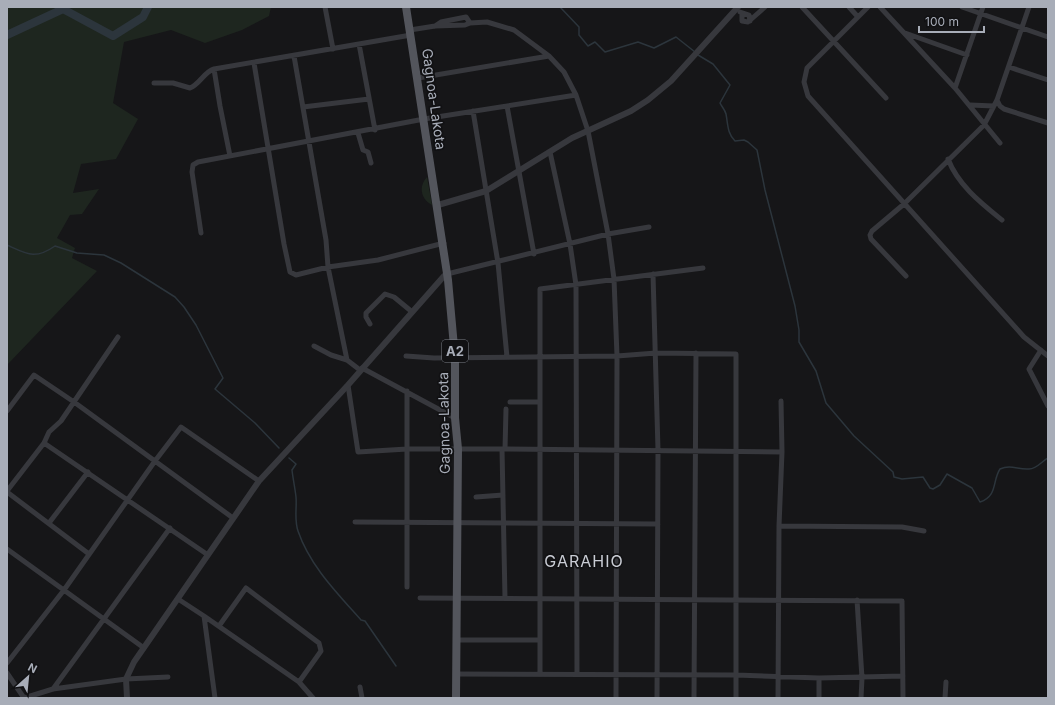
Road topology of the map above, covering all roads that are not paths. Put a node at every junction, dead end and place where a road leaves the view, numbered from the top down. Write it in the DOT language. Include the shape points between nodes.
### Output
graph roads {
  1 [pos="325,7"];
  2 [pos="406,7"];
  3 [pos="765,7"];
  4 [pos="802,7"];
  5 [pos="850,7"];
  6 [pos="868,7"];
  7 [pos="880,7"];
  8 [pos="962,7"];
  9 [pos="983,7"];
  10 [pos="1029,7"];
  11 [pos="737,8"];
  12 [pos="981,14"];
  13 [pos="858,17"];
  14 [pos="1022,28"];
  15 [pos="411,32"];
  16 [pos="904,33"];
  17 [pos="1048,37"];
  18 [pos="834,41"];
  19 [pos="359,44"];
  20 [pos="332,49"];
  21 [pos="966,55"];
  22 [pos="294,56"];
  23 [pos="549,56"];
  24 [pos="254,63"];
  25 [pos="1009,67"];
  26 [pos="214,68"];
  27 [pos="418,78"];
  28 [pos="1048,80"];
  29 [pos="154,83"];
  30 [pos="955,88"];
  31 [pos="576,95"];
  32 [pos="370,98"];
  33 [pos="886,98"];
  34 [pos="997,100"];
  35 [pos="970,105"];
  36 [pos="507,106"];
  37 [pos="994,106"];
  38 [pos="303,107"];
  39 [pos="473,111"];
  40 [pos="424,119"];
  41 [pos="1048,123"];
  42 [pos="984,125"];
  43 [pos="375,130"];
  44 [pos="588,131"];
  45 [pos="358,133"];
  46 [pos="309,142"];
  47 [pos="1000,143"];
  48 [pos="269,149"];
  49 [pos="550,152"];
  50 [pos="230,156"];
  51 [pos="948,159"];
  52 [pos="371,163"];
  53 [pos="518,172"];
  54 [pos="486,191"];
  55 [pos="904,204"];
  56 [pos="438,205"];
  57 [pos="1002,220"];
  58 [pos="649,227"];
  59 [pos="201,233"];
  60 [pos="608,234"];
  61 [pos="444,243"];
  62 [pos="570,244"];
  63 [pos="534,254"];
  64 [pos="498,263"];
  65 [pos="328,267"];
  66 [pos="703,268"];
  67 [pos="448,274"];
  68 [pos="654,274"];
  69 [pos="906,276"];
  70 [pos="614,279"];
  71 [pos="576,285"];
  72 [pos="412,311"];
  73 [pos="370,324"];
  74 [pos="118,337"];
  75 [pos="314,346"];
  76 [pos="1041,350"];
  77 [pos="656,353"];
  78 [pos="696,353"];
  79 [pos="406,356"];
  80 [pos="578,356"];
  81 [pos="617,356"];
  82 [pos="1048,356"];
  83 [pos="507,357"];
  84 [pos="541,357"];
  85 [pos="455,358"];
  86 [pos="347,360"];
  87 [pos="361,369"];
  88 [pos="348,385"];
  89 [pos="408,391"];
  90 [pos="781,401"];
  91 [pos="74,402"];
  92 [pos="510,402"];
  93 [pos="540,402"];
  94 [pos="1048,406"];
  95 [pos="506,409"];
  96 [pos="7,411"];
  97 [pos="455,418"];
  98 [pos="44,443"];
  99 [pos="407,449"];
  100 [pos="458,449"];
  101 [pos="503,449"];
  102 [pos="540,449"];
  103 [pos="578,449"];
  104 [pos="617,450"];
  105 [pos="658,450"];
  106 [pos="696,450"];
  107 [pos="737,451"];
  108 [pos="782,452"];
  109 [pos="155,461"];
  110 [pos="88,472"];
  111 [pos="259,481"];
  112 [pos="7,492"];
  113 [pos="503,495"];
  114 [pos="476,497"];
  115 [pos="128,499"];
  116 [pos="233,518"];
  117 [pos="355,522"];
  118 [pos="407,522"];
  119 [pos="458,522"];
  120 [pos="503,522"];
  121 [pos="617,522"];
  122 [pos="49,523"];
  123 [pos="540,523"];
  124 [pos="577,524"];
  125 [pos="658,524"];
  126 [pos="779,526"];
  127 [pos="170,528"];
  128 [pos="924,531"];
  129 [pos="7,549"];
  130 [pos="89,554"];
  131 [pos="208,555"];
  132 [pos="407,587"];
  133 [pos="64,590"];
  134 [pos="420,598"];
  135 [pos="458,598"];
  136 [pos="505,598"];
  137 [pos="540,598"];
  138 [pos="577,598"];
  139 [pos="178,599"];
  140 [pos="617,599"];
  141 [pos="657,599"];
  142 [pos="694,600"];
  143 [pos="736,600"];
  144 [pos="779,600"];
  145 [pos="857,600"];
  146 [pos="204,616"];
  147 [pos="104,619"];
  148 [pos="219,626"];
  149 [pos="457,640"];
  150 [pos="540,640"];
  151 [pos="144,648"];
  152 [pos="7,663"];
  153 [pos="7,673"];
  154 [pos="540,673"];
  155 [pos="456,674"];
  156 [pos="577,674"];
  157 [pos="616,674"];
  158 [pos="657,674"];
  159 [pos="694,675"];
  160 [pos="736,675"];
  161 [pos="778,676"];
  162 [pos="903,676"];
  163 [pos="168,677"];
  164 [pos="819,678"];
  165 [pos="862,678"];
  166 [pos="126,679"];
  167 [pos="299,682"];
  168 [pos="946,682"];
  169 [pos="360,687"];
  170 [pos="53,689"];
  171 [pos="24,698"];
  172 [pos="127,698"];
  173 [pos="215,698"];
  174 [pos="313,698"];
  175 [pos="362,698"];
  176 [pos="456,698"];
  177 [pos="616,698"];
  178 [pos="657,698"];
  179 [pos="694,698"];
  180 [pos="736,698"];
  181 [pos="778,698"];
  182 [pos="819,698"];
  183 [pos="861,698"];
  184 [pos="903,698"];
  185 [pos="945,698"];
  1 -- 20 [label="street"];
  2 -- 15 [label="main road, Gagnoa-Lakota / A2"];
  3 -- 11 [label="street" via="750,21 749,15 742,14"];
  4 -- 18 [label="street"];
  5 -- 13 [label="street"];
  6 -- 13 [label="street"];
  7 -- 16 [label="street"];
  8 -- 12 [label="street"];
  9 -- 12 [label="street"];
  10 -- 14 [label="street"];
  11 -- 44 [label="street" via="662,90 631,111"];
  12 -- 14 [label="street"];
  12 -- 21 [label="street"];
  13 -- 18 [label="street"];
  14 -- 17 [label="street"];
  14 -- 25 [label="street"];
  15 -- 19 [label="street"];
  15 -- 23 [label="street" via="435,26 487,22 514,30"];
  15 -- 27 [label="main road, Gagnoa-Lakota / A2"];
  16 -- 21 [label="street"];
  16 -- 30 [label="street"];
  18 -- 33 [label="street"];
  18 -- 55 [label="street" via="807,68 804,82 808,96"];
  19 -- 20 [label="street"];
  19 -- 32 [label="street"];
  20 -- 22 [label="street"];
  21 -- 30 [label="street"];
  22 -- 24 [label="street"];
  22 -- 38 [label="street"];
  23 -- 27 [label="street"];
  23 -- 31 [label="street" via="564,72"];
  24 -- 26 [label="street"];
  24 -- 48 [label="street"];
  25 -- 28 [label="street"];
  25 -- 34 [label="street"];
  26 -- 29 [label="street" via="190,88 173,83"];
  26 -- 50 [label="street"];
  27 -- 40 [label="main road, Gagnoa-Lakota / A2"];
  30 -- 35 [label="street"];
  31 -- 36 [label="street"];
  31 -- 44 [label="street"];
  32 -- 38 [label="street"];
  32 -- 43 [label="street"];
  34 -- 37 [label="street"];
  34 -- 41 [label="street" via="1004,109"];
  35 -- 37 [label="street"];
  35 -- 42 [label="street"];
  36 -- 39 [label="street"];
  36 -- 53 [label="street"];
  37 -- 42 [label="street"];
  38 -- 46 [label="street"];
  39 -- 40 [label="street"];
  39 -- 54 [label="street"];
  40 -- 43 [label="street"];
  40 -- 56 [label="main road, Gagnoa-Lakota / A2"];
  42 -- 47 [label="street"];
  42 -- 51 [label="street"];
  43 -- 45 [label="street"];
  44 -- 49 [label="street"];
  44 -- 60 [label="street"];
  45 -- 46 [label="street"];
  45 -- 52 [label="street" via="362,150 368,151"];
  46 -- 48 [label="street"];
  46 -- 65 [label="street" via="326,240"];
  48 -- 50 [label="street"];
  48 -- 65 [label="street" via="290,272 296,275"];
  49 -- 53 [label="street"];
  49 -- 62 [label="street"];
  50 -- 59 [label="street" via="205,160 193,165"];
  51 -- 55 [label="street"];
  51 -- 57 [label="street" via="969,191"];
  53 -- 54 [label="street"];
  53 -- 63 [label="street"];
  54 -- 56 [label="street"];
  54 -- 64 [label="street"];
  55 -- 69 [label="street" via="870,235"];
  55 -- 76 [label="street" via="1024,337"];
  56 -- 61 [label="main road, Gagnoa-Lakota / A2"];
  58 -- 60 [label="street"];
  60 -- 62 [label="street"];
  60 -- 70 [label="street"];
  61 -- 65 [label="street" via="378,260"];
  61 -- 67 [label="main road, Gagnoa-Lakota / A2"];
  62 -- 63 [label="street"];
  62 -- 71 [label="street"];
  63 -- 64 [label="street"];
  64 -- 67 [label="street"];
  64 -- 83 [label="street"];
  65 -- 86 [label="street"];
  66 -- 68 [label="street"];
  67 -- 72 [label="street"];
  67 -- 85 [label="main road, Gagnoa-Lakota / A2"];
  68 -- 70 [label="street"];
  68 -- 77 [label="street"];
  70 -- 71 [label="street"];
  70 -- 81 [label="street"];
  71 -- 80 [label="street"];
  71 -- 84 [label="street" via="540,289"];
  72 -- 73 [label="street" via="394,297 385,294 366,313"];
  72 -- 87 [label="street"];
  74 -- 91 [label="street"];
  75 -- 86 [label="street"];
  76 -- 82 [label="street"];
  76 -- 94 [label="street" via="1029,369"];
  77 -- 78 [label="street"];
  77 -- 81 [label="street"];
  77 -- 105 [label="street"];
  78 -- 106 [label="street"];
  78 -- 107 [label="street" via="736,354"];
  79 -- 85 [label="street"];
  80 -- 81 [label="street"];
  80 -- 84 [label="street"];
  80 -- 103 [label="street"];
  81 -- 104 [label="street"];
  83 -- 84 [label="street"];
  83 -- 85 [label="street"];
  84 -- 93 [label="street"];
  85 -- 97 [label="main road, Gagnoa-Lakota / A2"];
  86 -- 87 [label="street"];
  87 -- 88 [label="street"];
  87 -- 89 [label="street"];
  88 -- 99 [label="street" via="358,452"];
  88 -- 111 [label="street"];
  89 -- 97 [label="street"];
  89 -- 99 [label="street"];
  90 -- 108 [label="street"];
  91 -- 96 [label="street" via="34,375"];
  91 -- 98 [label="street" via="61,421 49,432"];
  91 -- 109 [label="street"];
  92 -- 93 [label="street"];
  93 -- 102 [label="street"];
  95 -- 101 [label="street"];
  97 -- 100 [label="main road, Gagnoa-Lakota / A2"];
  98 -- 110 [label="street"];
  98 -- 112 [label="street"];
  99 -- 100 [label="street"];
  99 -- 118 [label="street"];
  100 -- 101 [label="street"];
  100 -- 119 [label="main road, Gagnoa-Lakota / A2"];
  101 -- 102 [label="street"];
  101 -- 113 [label="street"];
  102 -- 103 [label="street"];
  102 -- 123 [label="street"];
  103 -- 104 [label="street"];
  103 -- 124 [label="street"];
  104 -- 105 [label="street"];
  104 -- 121 [label="street"];
  105 -- 106 [label="street"];
  105 -- 125 [label="street"];
  106 -- 107 [label="street"];
  106 -- 142 [label="street"];
  107 -- 108 [label="street"];
  107 -- 143 [label="street"];
  108 -- 126 [label="street"];
  109 -- 111 [label="street" via="181,427"];
  109 -- 115 [label="street"];
  109 -- 116 [label="street"];
  110 -- 115 [label="street"];
  110 -- 122 [label="street"];
  111 -- 116 [label="street"];
  112 -- 122 [label="street"];
  113 -- 114 [label="street"];
  113 -- 120 [label="street"];
  115 -- 127 [label="street"];
  115 -- 130 [label="street"];
  116 -- 131 [label="street"];
  117 -- 118 [label="street"];
  118 -- 119 [label="street"];
  118 -- 132 [label="street"];
  119 -- 120 [label="street"];
  119 -- 135 [label="main road, Gagnoa-Lakota / A2"];
  120 -- 123 [label="street"];
  120 -- 136 [label="street"];
  121 -- 124 [label="street"];
  121 -- 125 [label="street"];
  121 -- 140 [label="street"];
  122 -- 130 [label="street"];
  123 -- 124 [label="street"];
  123 -- 137 [label="street"];
  124 -- 138 [label="street"];
  125 -- 141 [label="street"];
  126 -- 128 [label="street" via="902,527"];
  126 -- 144 [label="street"];
  127 -- 131 [label="street"];
  127 -- 147 [label="street"];
  129 -- 133 [label="street"];
  130 -- 133 [label="street"];
  131 -- 139 [label="street"];
  133 -- 147 [label="street"];
  133 -- 152 [label="street"];
  134 -- 135 [label="street"];
  135 -- 136 [label="street"];
  135 -- 149 [label="main road, Gagnoa-Lakota / A2"];
  136 -- 137 [label="street"];
  137 -- 138 [label="street"];
  137 -- 150 [label="street"];
  138 -- 140 [label="street"];
  138 -- 156 [label="street"];
  139 -- 146 [label="street"];
  139 -- 151 [label="street"];
  140 -- 141 [label="street"];
  140 -- 157 [label="street"];
  141 -- 142 [label="street"];
  141 -- 158 [label="street"];
  142 -- 143 [label="street"];
  142 -- 159 [label="street"];
  143 -- 144 [label="street"];
  143 -- 160 [label="street"];
  144 -- 145 [label="street"];
  144 -- 161 [label="street"];
  145 -- 162 [label="street" via="902,601"];
  145 -- 165 [label="street"];
  146 -- 148 [label="street"];
  146 -- 173 [label="street"];
  147 -- 151 [label="street"];
  147 -- 170 [label="street"];
  148 -- 167 [label="street"];
  148 -- 167 [label="street" via="246,588 319,643 321,651"];
  149 -- 150 [label="street"];
  149 -- 155 [label="main road, Gagnoa-Lakota / A2"];
  150 -- 154 [label="street"];
  151 -- 166 [label="street"];
  153 -- 171 [label="street"];
  154 -- 155 [label="street"];
  154 -- 156 [label="street"];
  155 -- 176 [label="main road, Gagnoa-Lakota / A2"];
  156 -- 157 [label="street"];
  157 -- 158 [label="street"];
  157 -- 177 [label="street"];
  158 -- 159 [label="street"];
  158 -- 178 [label="street"];
  159 -- 160 [label="street"];
  159 -- 179 [label="street"];
  160 -- 161 [label="street"];
  160 -- 180 [label="street"];
  161 -- 164 [label="street"];
  161 -- 181 [label="street"];
  162 -- 165 [label="street"];
  162 -- 184 [label="street"];
  163 -- 166 [label="street"];
  164 -- 165 [label="street"];
  164 -- 182 [label="street"];
  165 -- 183 [label="street"];
  166 -- 170 [label="street"];
  166 -- 172 [label="street"];
  167 -- 174 [label="street"];
  168 -- 185 [label="street"];
  169 -- 175 [label="street"];
  170 -- 171 [label="street"];
}
